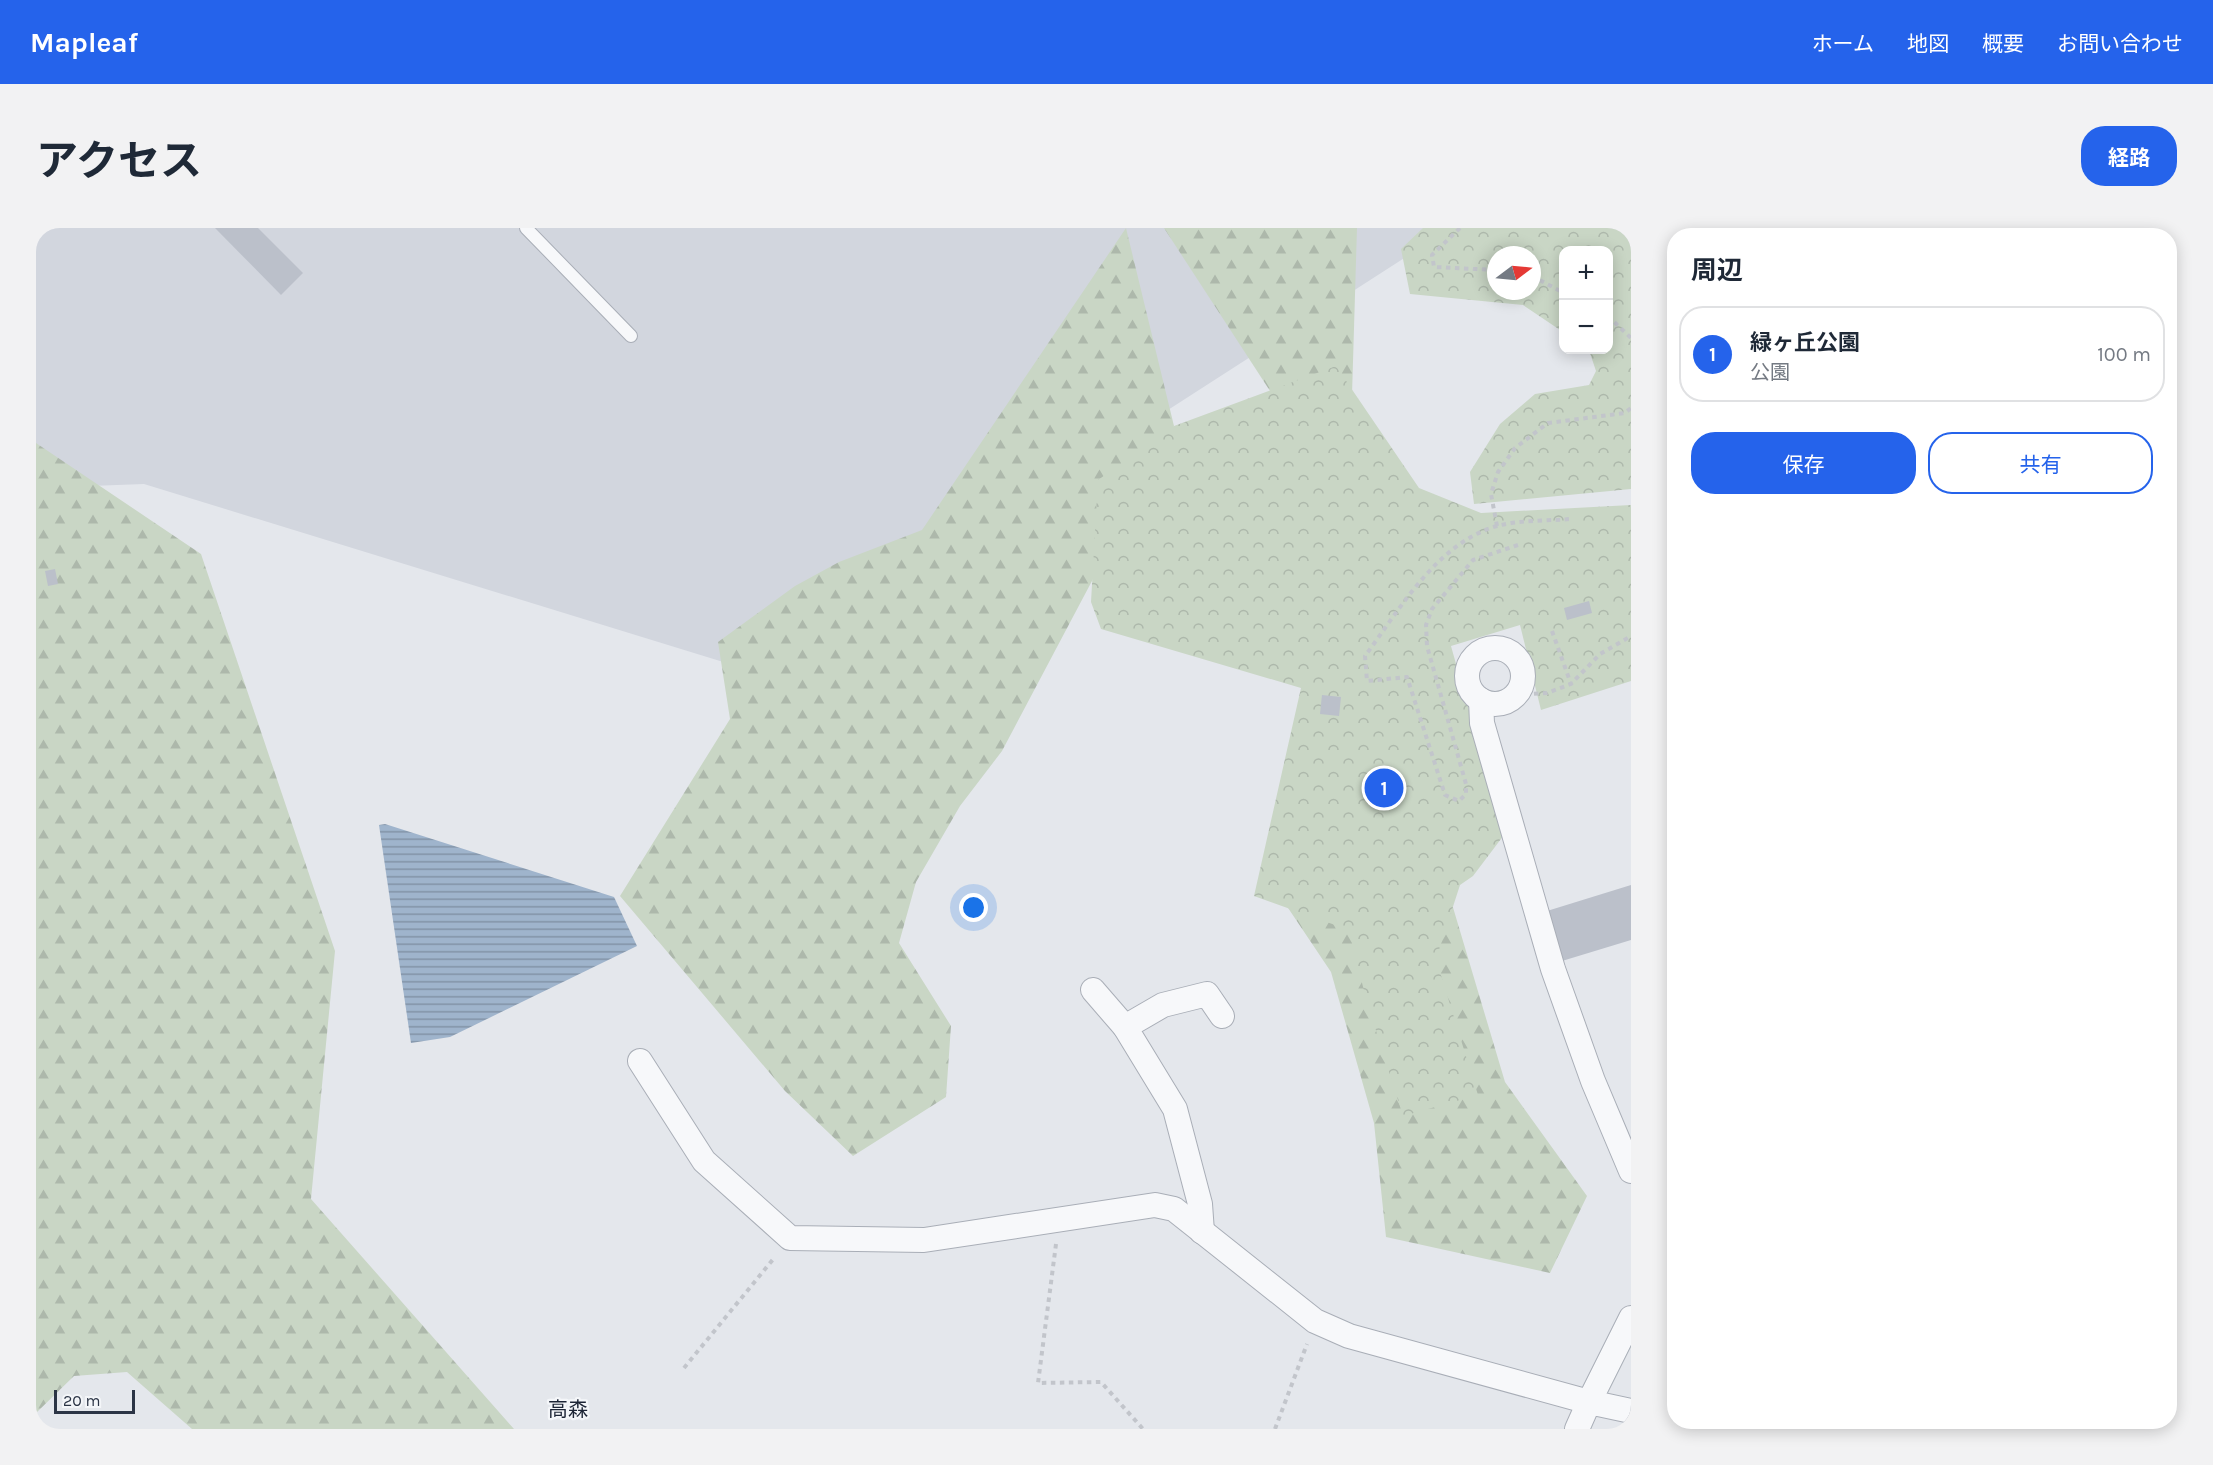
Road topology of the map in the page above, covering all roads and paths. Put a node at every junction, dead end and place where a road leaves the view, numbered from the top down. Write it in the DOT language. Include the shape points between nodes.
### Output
graph roads {
  1 [pos="526,228"];
  2 [pos="1460,228"];
  3 [pos="1487,270"];
  4 [pos="1541,281"];
  5 [pos="1559,291"];
  6 [pos="1613,321"];
  7 [pos="631,336"];
  8 [pos="1631,338"];
  9 [pos="1631,408"];
  10 [pos="1570,519"];
  11 [pos="1497,526"];
  12 [pos="1518,545"];
  13 [pos="1552,631"];
  14 [pos="1631,636"];
  15 [pos="1571,684"];
  16 [pos="1516,695"];
  17 [pos="1481,700"];
  18 [pos="1093,990"];
  19 [pos="1222,1016"];
  20 [pos="1125,1027"];
  21 [pos="640,1061"];
  22 [pos="1631,1171"];
  23 [pos="1059,1219"];
  24 [pos="1202,1232"];
  25 [pos="790,1238"];
  26 [pos="1631,1318"];
  27 [pos="1315,1321"];
  28 [pos="684,1368"];
  29 [pos="1589,1402"];
  30 [pos="1631,1411"];
  31 [pos="1143,1429"];
  32 [pos="1275,1429"];
  33 [pos="1577,1429"];
  1 -- 7 [label="lane"];
  2 -- 3 [label="path" via="1432,255 1434,267"];
  4 -- 5 [label="path"];
  6 -- 8 [label="path"];
  9 -- 11 [label="path" via="1626,413 1548,423 1515,448 1498,472 1491,494"];
  10 -- 11 [label="path"];
  11 -- 12 [label="path" via="1463,540 1436,563 1365,656 1367,681 1407,677 1445,795 1459,801 1466,794 1466,784 1427,646 1426,625 1432,609 1473,560"];
  13 -- 15 [label="path"];
  14 -- 15 [label="path" via="1600,654"];
  15 -- 16 [label="path" via="1548,693"];
  16 -- 17 [label="street" via="1499,704"];
  16 -- 17 [label="street" via="1523,677 1518,659 1492,647 1476,654 1467,670 1469,688"];
  17 -- 22 [label="street" via="1482,723 1553,969 1593,1081"];
  18 -- 20 [label="street"];
  19 -- 20 [label="street" via="1207,994 1163,1005"];
  20 -- 24 [label="street" via="1175,1109 1200,1204"];
  21 -- 25 [label="street" via="704,1161"];
  23 -- 24 [label="street" via="1155,1205 1174,1209"];
  23 -- 25 [label="street" via="924,1240"];
  23 -- 31 [label="path" via="1038,1383 1101,1382"];
  24 -- 27 [label="street"];
  25 -- 28 [label="path"];
  26 -- 29 [label="street"];
  27 -- 29 [label="street" via="1348,1336"];
  27 -- 32 [label="path"];
  29 -- 30 [label="street"];
  29 -- 33 [label="street"];
}
